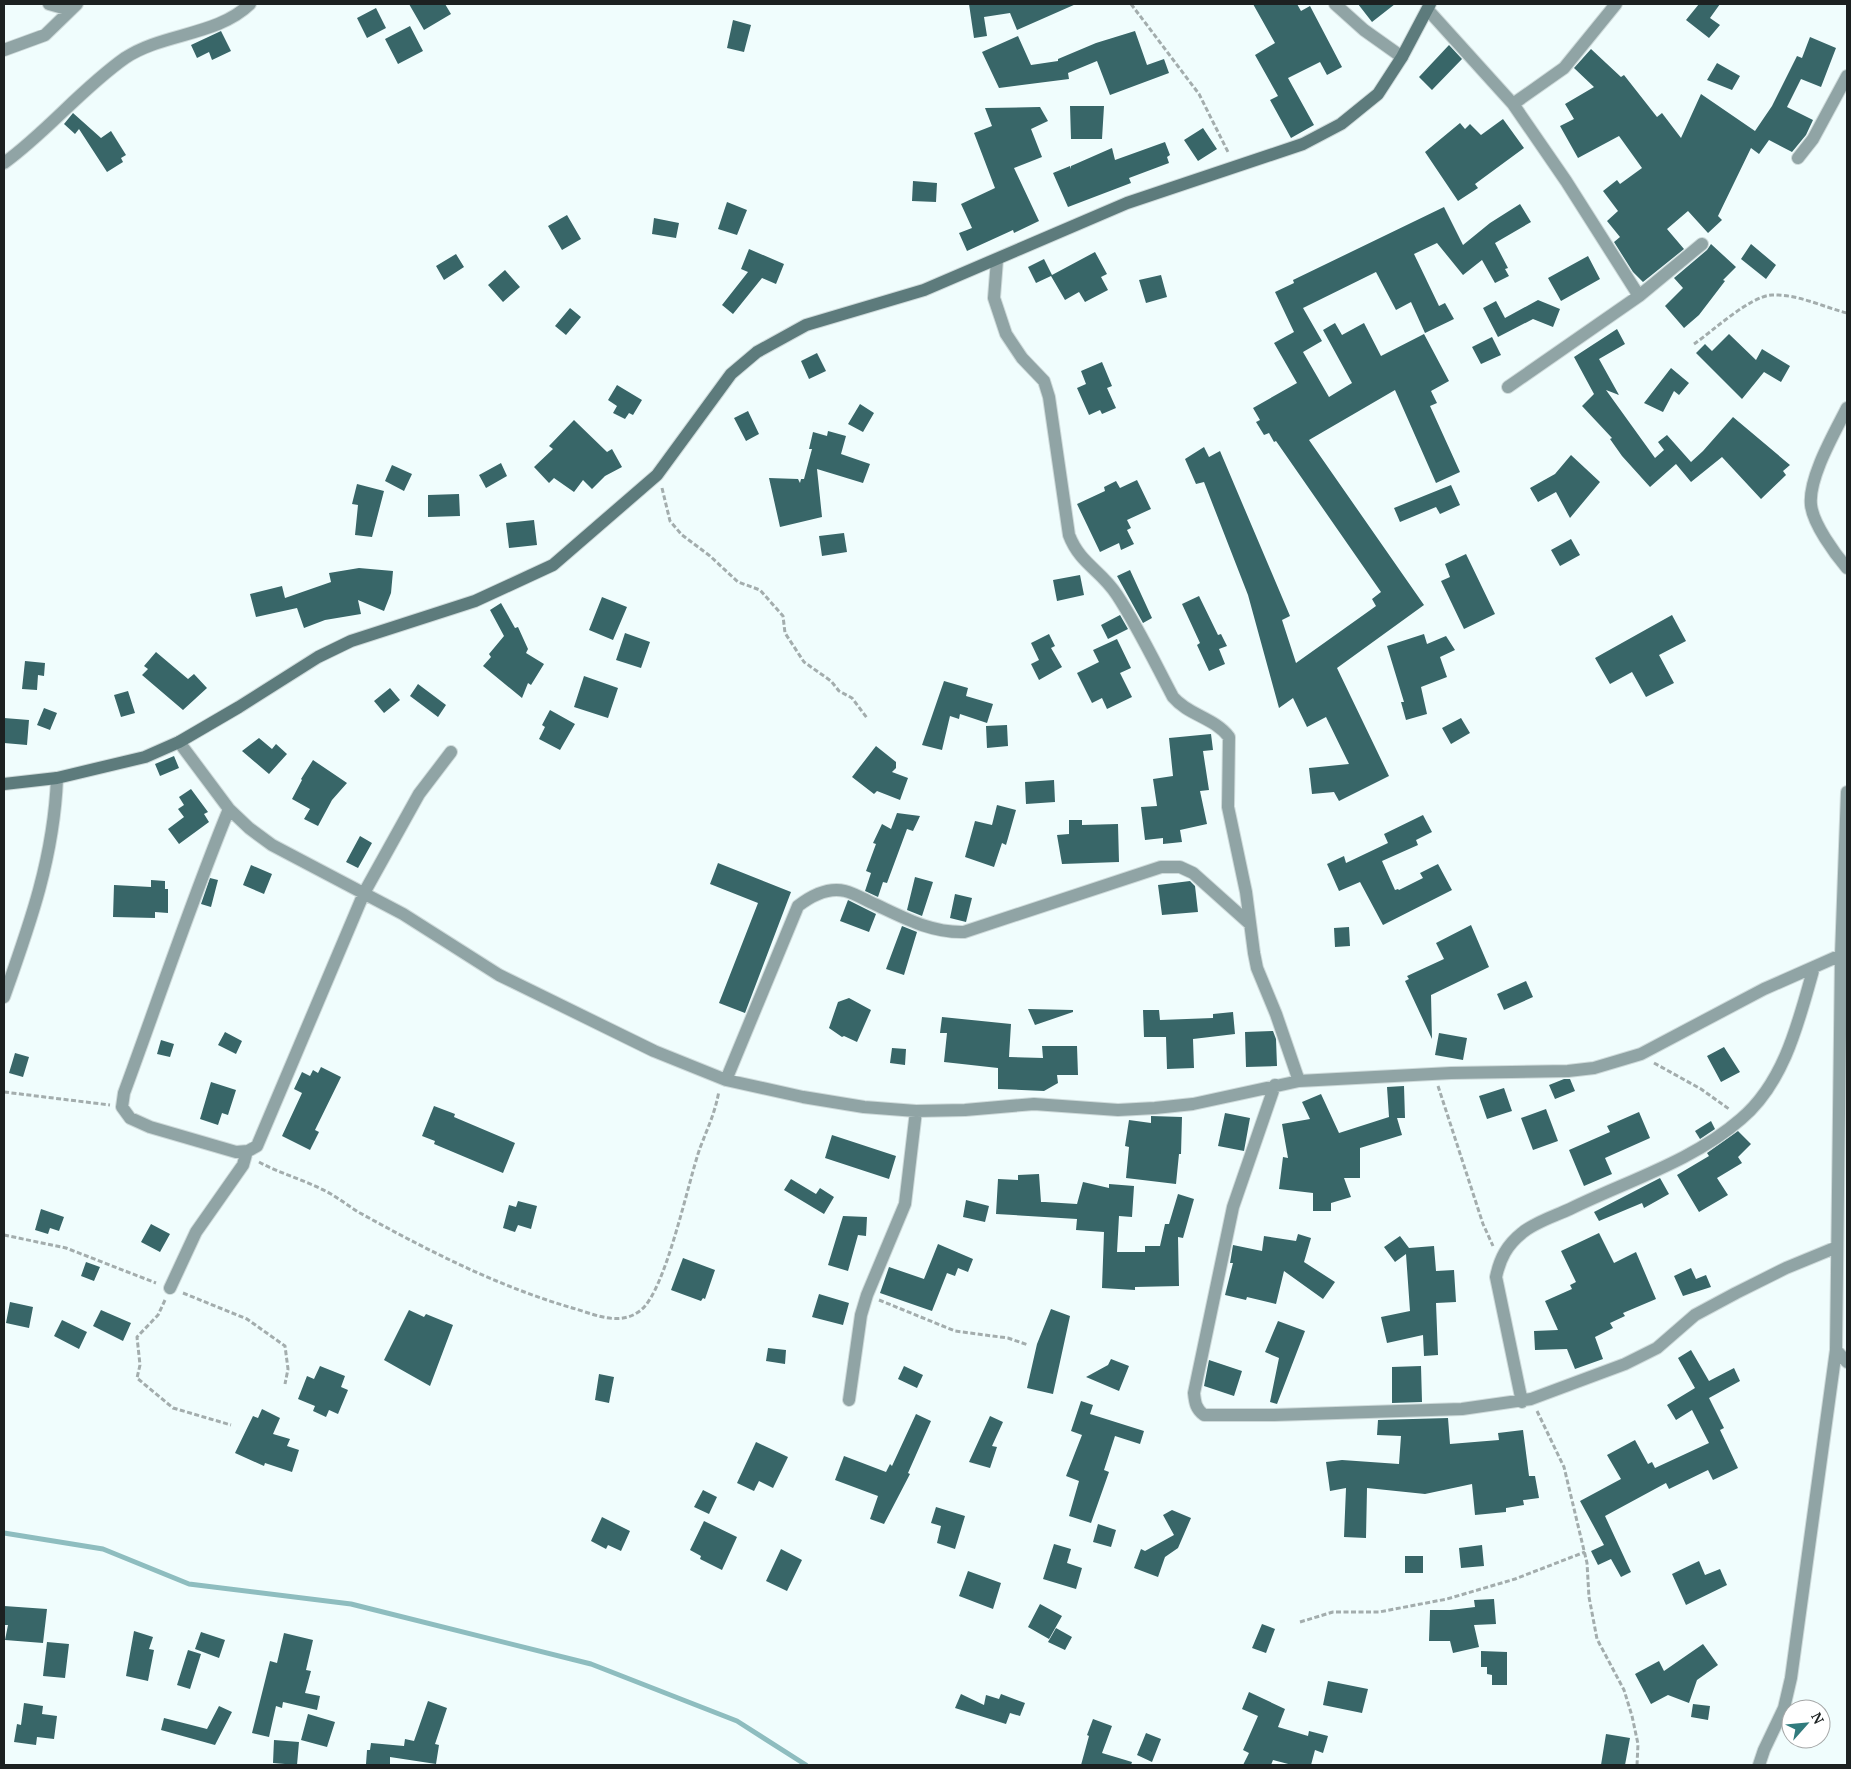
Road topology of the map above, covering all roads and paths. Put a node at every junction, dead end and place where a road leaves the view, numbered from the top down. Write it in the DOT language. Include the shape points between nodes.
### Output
graph roads {
  1 [pos="49,4"];
  2 [pos="250,4"];
  3 [pos="1131,4"];
  4 [pos="1334,4"];
  5 [pos="1616,4"];
  6 [pos="74,7"];
  7 [pos="1429,7"];
  8 [pos="4,50"];
  9 [pos="1402,58"];
  10 [pos="1847,76"];
  11 [pos="1513,104"];
  12 [pos="1798,158"];
  13 [pos="4,163"];
  14 [pos="1236,168"];
  15 [pos="1702,244"];
  16 [pos="997,260"];
  17 [pos="1639,296"];
  18 [pos="1847,313"];
  19 [pos="1694,344"];
  20 [pos="1508,387"];
  21 [pos="1847,408"];
  22 [pos="657,475"];
  23 [pos="1847,568"];
  24 [pos="867,718"];
  25 [pos="179,742"];
  26 [pos="450,752"];
  27 [pos="57,778"];
  28 [pos="4,784"];
  29 [pos="1847,792"];
  30 [pos="229,809"];
  31 [pos="364,893"];
  32 [pos="1250,924"];
  33 [pos="1841,955"];
  34 [pos="1814,967"];
  35 [pos="4,997"];
  36 [pos="1641,1054"];
  37 [pos="1434,1074"];
  38 [pos="724,1079"];
  39 [pos="1299,1081"];
  40 [pos="1275,1085"];
  41 [pos="4,1092"];
  42 [pos="122,1107"];
  43 [pos="916,1111"];
  44 [pos="1742,1119"];
  45 [pos="250,1150"];
  46 [pos="4,1235"];
  47 [pos="1837,1247"];
  48 [pos="1500,1260"];
  49 [pos="170,1288"];
  50 [pos="867,1295"];
  51 [pos="1028,1345"];
  52 [pos="1836,1350"];
  53 [pos="1847,1362"];
  54 [pos="284,1384"];
  55 [pos="849,1400"];
  56 [pos="1526,1401"];
  57 [pos="231,1425"];
  58 [pos="1585,1552"];
  59 [pos="1300,1622"];
  60 [pos="1637,1765"];
  61 [pos="1759,1765"];
  1 -- 6 [label="street"];
  2 -- 13 [label="street" via="231,18 154,44 124,59 31,143"];
  3 -- 14 [label="path" via="1198,94"];
  4 -- 9 [label="street"];
  5 -- 11 [label="street" via="1564,68"];
  6 -- 8 [label="street" via="45,35"];
  7 -- 9 [label="street"];
  7 -- 11 [label="street"];
  9 -- 14 [label="street" via="1378,94 1341,124 1303,144"];
  10 -- 12 [label="street" via="1813,139"];
  11 -- 17 [label="street"];
  14 -- 16 [label="street" via="1127,203"];
  15 -- 17 [label="street"];
  16 -- 22 [label="street" via="924,290 806,325 758,352 731,374"];
  16 -- 32 [label="street" via="994,298 1006,334 1022,358 1044,381 1049,397 1074,548 1081,559 1107,580 1118,596 1173,697 1185,710 1221,728 1229,737 1228,807"];
  17 -- 20 [label="street"];
  18 -- 19 [label="path" via="1800,299 1766,296"];
  21 -- 23 [label="street" via="1824,455 1811,500 1812,510 1827,540"];
  22 -- 24 [label="path" via="670,521 682,535 738,582 760,590 783,616 785,633 804,662 852,698"];
  22 -- 25 [label="street" via="553,565 475,601 351,641 318,657"];
  25 -- 27 [label="street" via="145,757"];
  25 -- 30 [label="street"];
  26 -- 31 [label="street" via="419,794"];
  27 -- 28 [label="street"];
  27 -- 35 [label="street" via="56,816 47,864"];
  29 -- 33 [label="street"];
  30 -- 31 [label="street" via="272,844"];
  30 -- 42 [label="street" via="199,883 124,1093"];
  31 -- 38 [label="street" via="499,975 654,1051"];
  31 -- 45 [label="street" via="257,1146"];
  32 -- 38 [label="street" via="1193,873 1180,867 1161,867 964,932 947,932 914,923 845,891 820,893 798,906"];
  32 -- 39 [label="street" via="1258,968"];
  33 -- 34 [label="street"];
  33 -- 47 [label="street"];
  34 -- 36 [label="street" via="1764,989"];
  34 -- 44 [label="street" via="1781,1067 1767,1092"];
  36 -- 37 [label="street" via="1594,1068 1568,1071"];
  36 -- 44 [label="path" via="1701,1088"];
  37 -- 39 [label="street"];
  37 -- 48 [label="path" via="1483,1224"];
  38 -- 43 [label="street" via="812,1098"];
  38 -- 45 [label="path" via="658,1282 641,1310 626,1318 608,1319 491,1280 383,1226 319,1188 259,1163"];
  39 -- 40 [label="street"];
  40 -- 43 [label="street" via="1193,1104 1155,1108 1118,1110 1034,1104"];
  40 -- 56 [label="street" via="1232,1207 1194,1393 1198,1411 1204,1415 1274,1415 1462,1409"];
  41 -- 42 [label="path"];
  42 -- 45 [label="street" via="130,1118 150,1127 236,1152"];
  43 -- 50 [label="street" via="904,1204"];
  44 -- 48 [label="street" via="1693,1153 1612,1188 1524,1232 1508,1246"];
  45 -- 49 [label="street" via="196,1232"];
  46 -- 49 [label="path" via="66,1248"];
  47 -- 52 [label="street"];
  47 -- 56 [label="street" via="1786,1268 1695,1315 1656,1348 1625,1364"];
  48 -- 56 [label="street" via="1496,1277"];
  49 -- 54 [label="path" via="247,1319 270,1332 286,1346 288,1369"];
  49 -- 57 [label="path" via="158,1315 137,1337 140,1365 137,1378 173,1408"];
  50 -- 51 [label="path" via="954,1331 1008,1338"];
  50 -- 55 [label="street" via="861,1315"];
  52 -- 53 [label="street"];
  52 -- 61 [label="street" via="1791,1678 1784,1708"];
  56 -- 58 [label="path" via="1564,1467"];
  58 -- 59 [label="path" via="1515,1580 1447,1599 1379,1612 1333,1612"];
  58 -- 60 [label="path" via="1597,1639 1624,1690 1638,1744"];
}
